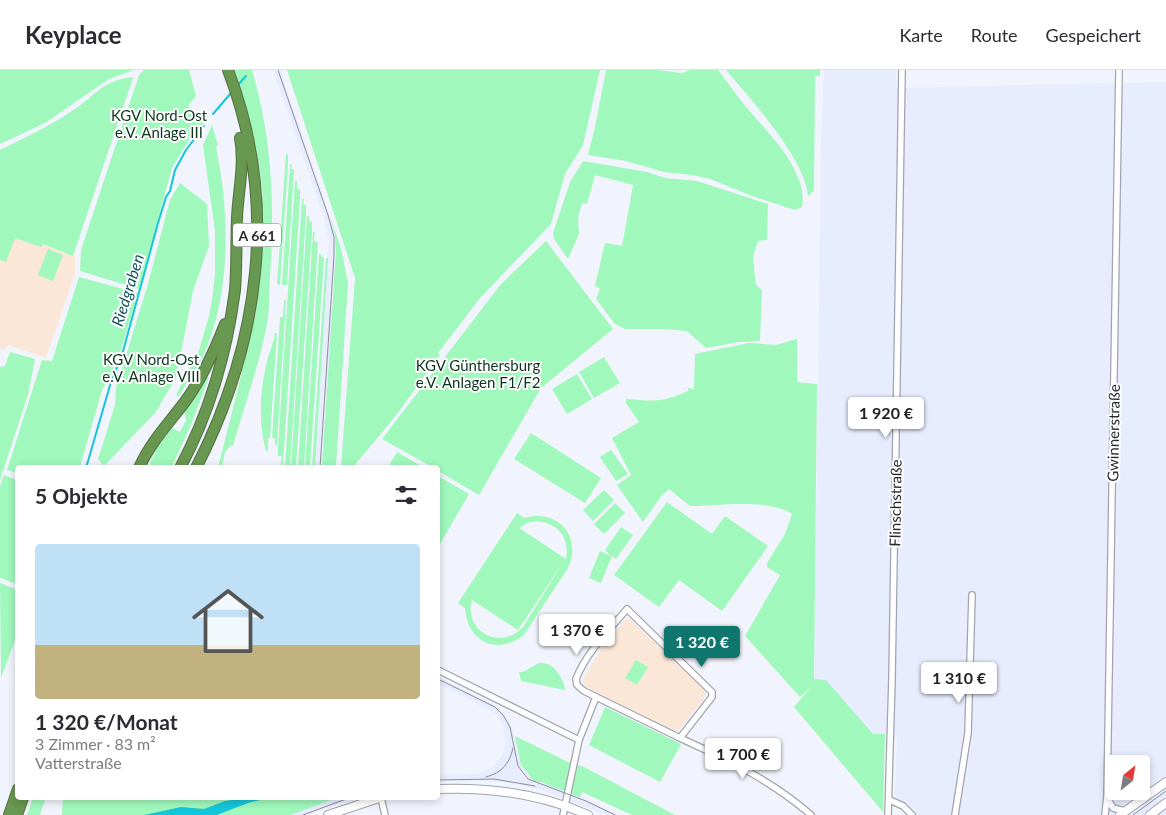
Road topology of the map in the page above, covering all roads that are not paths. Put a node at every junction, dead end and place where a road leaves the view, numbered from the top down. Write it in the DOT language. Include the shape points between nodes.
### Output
graph roads {
  1 [pos="221,70"];
  2 [pos="228,70"];
  3 [pos="902,70"];
  4 [pos="1119,70"];
  5 [pos="243,138"];
  6 [pos="232,307"];
  7 [pos="141,465"];
  8 [pos="181,465"];
  9 [pos="197,465"];
  10 [pos="972,594"];
  11 [pos="440,671"];
  12 [pos="596,697"];
  13 [pos="680,738"];
  14 [pos="579,740"];
  15 [pos="1108,755"];
  16 [pos="1164,785"];
  17 [pos="440,789"];
  18 [pos="16,800"];
  19 [pos="22,800"];
  20 [pos="374,800"];
  21 [pos="381,800"];
  22 [pos="890,800"];
  23 [pos="1107,800"];
  24 [pos="1109,800"];
  25 [pos="1166,803"];
  26 [pos="565,806"];
  27 [pos="14,813"];
  28 [pos="1123,813"];
  29 [pos="328,815"];
  30 [pos="385,815"];
  31 [pos="563,815"];
  32 [pos="588,815"];
  33 [pos="811,815"];
  34 [pos="888,815"];
  35 [pos="912,815"];
  36 [pos="955,815"];
  37 [pos="1105,815"];
  38 [pos="1150,815"];
  1 -- 5 [label="highway, A 661"];
  2 -- 5 [label="highway, A 661" via="241,110"];
  3 -- 22 [label="street, Flinschstraße"];
  4 -- 15 [label="street, Gwinnerstraße"];
  5 -- 6 [label="highway, A 661"];
  5 -- 9 [label="highway, A 661" via="256,194 256,272 250,314 233,380"];
  6 -- 7 [label="highway" via="200,379"];
  6 -- 8 [label="highway, A 661" via="218,377"];
  10 -- 36 [label="street" via="968,733"];
  11 -- 14 [label="street"];
  12 -- 13 [label="street"];
  12 -- 13 [label="street" via="581,689 576,682 577,676 626,609 712,692 712,697"];
  12 -- 14 [label="street"];
  13 -- 33 [label="street" via="750,771"];
  14 -- 26 [label="street"];
  16 -- 28 [label="main road"];
  17 -- 26 [label="main road" via="498,791"];
  18 -- 27 [label="highway"];
  19 -- 27 [label="highway"];
  20 -- 29 [label="main road"];
  21 -- 30 [label="street"];
  22 -- 34 [label="street, Flinschstraße"];
  22 -- 35 [label="street"];
  23 -- 37 [label="street, Gwinnerstraße"];
  24 -- 28 [label="street" via="1113,808"];
  25 -- 38 [label="main road"];
  26 -- 31 [label="street"];
  26 -- 32 [label="main road"];
}
